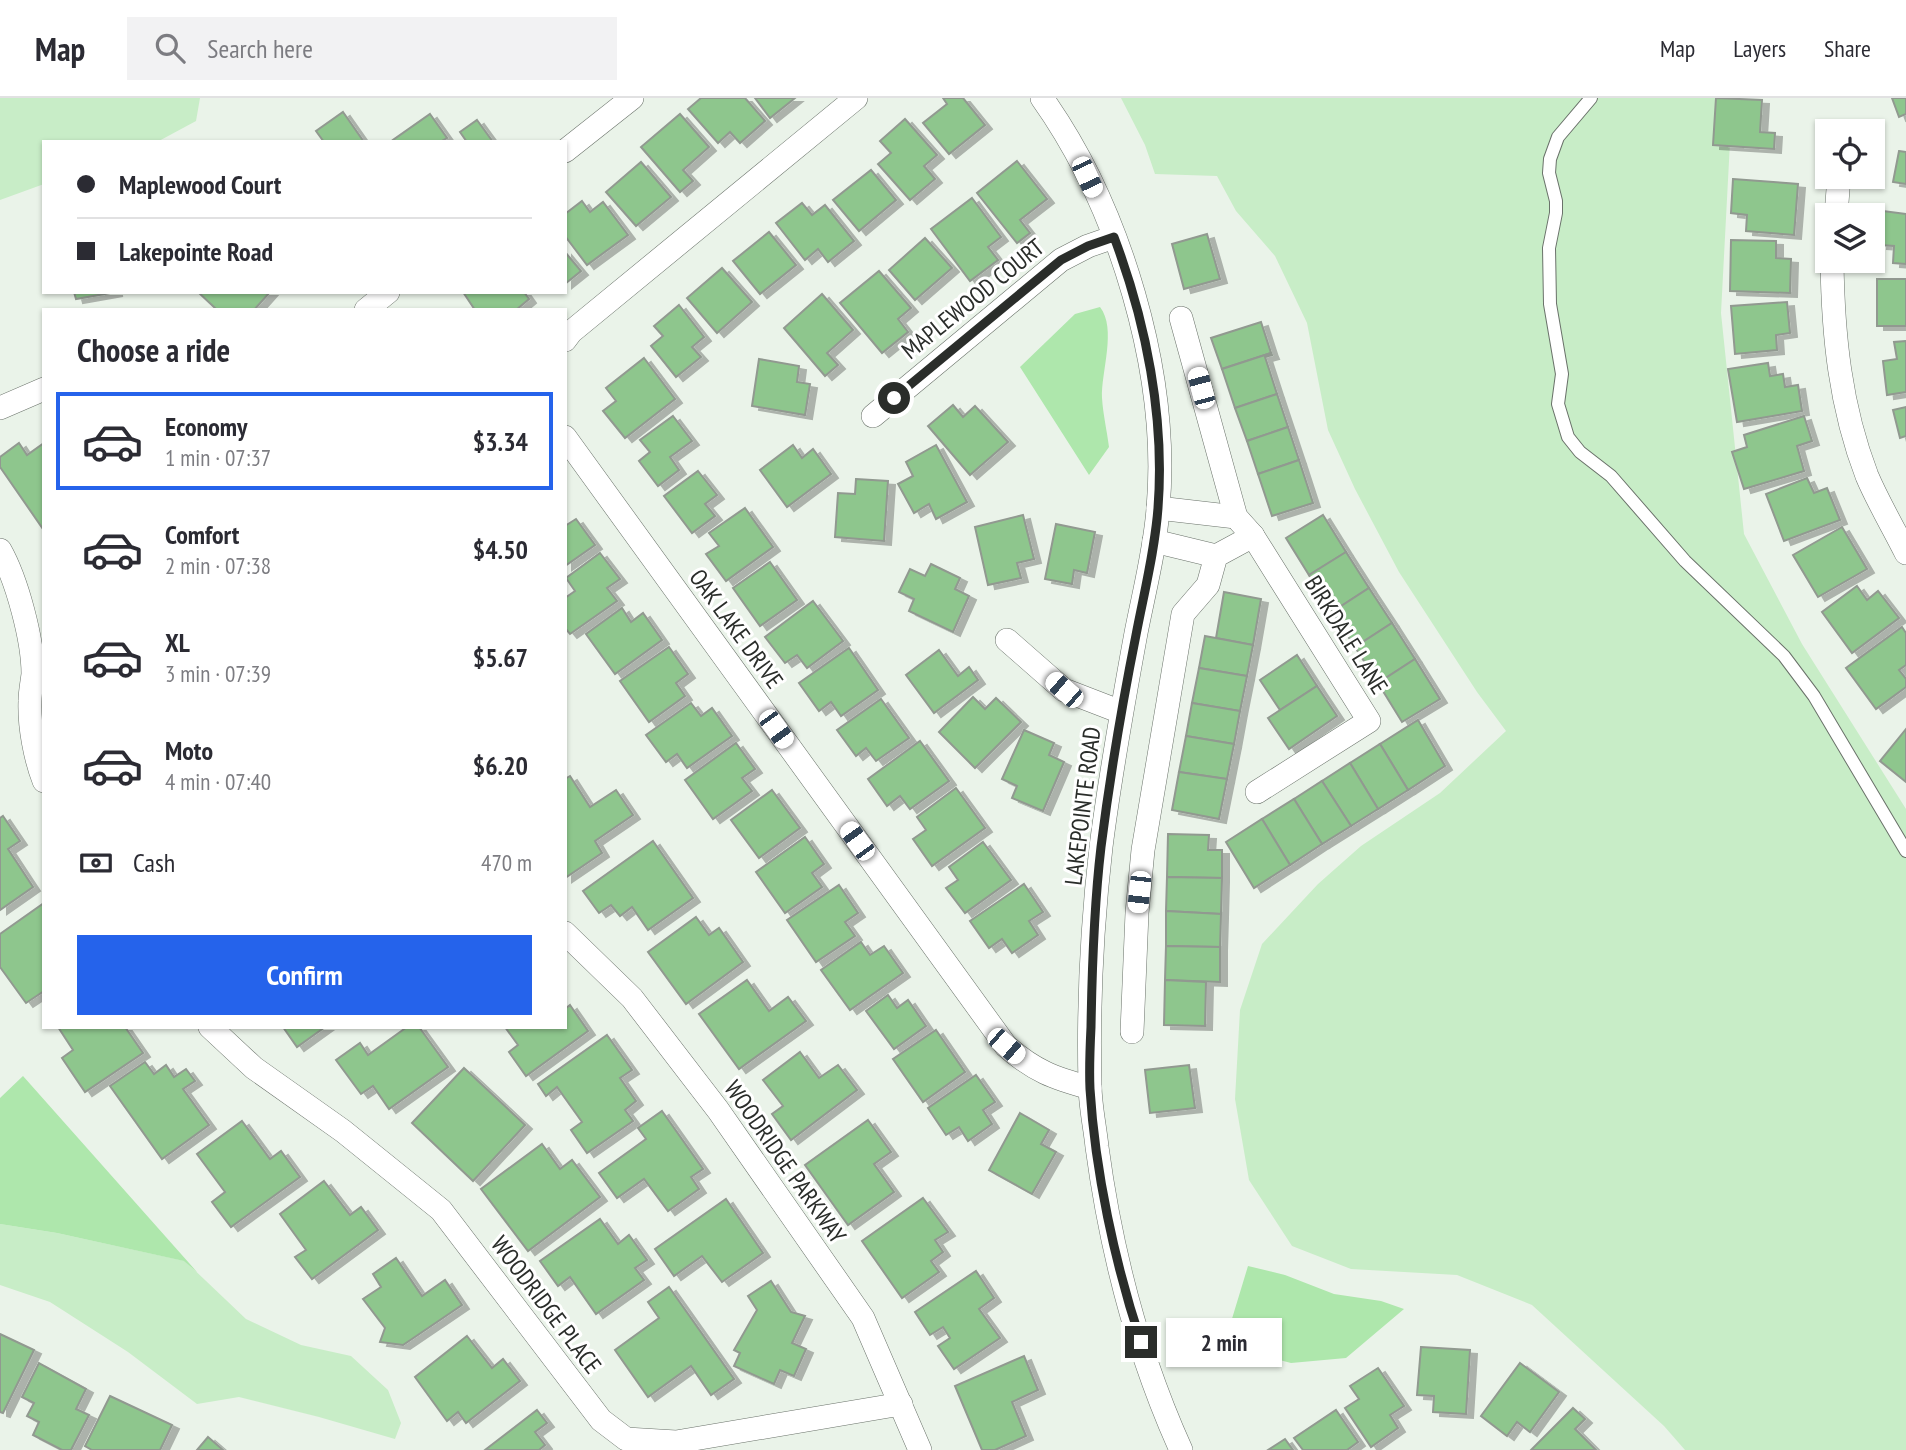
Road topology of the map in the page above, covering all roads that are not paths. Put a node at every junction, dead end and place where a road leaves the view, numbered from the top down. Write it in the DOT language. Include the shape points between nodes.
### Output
graph roads {
  1 [pos="632,98"];
  2 [pos="856,98"];
  3 [pos="1042,98"];
  4 [pos="1591,98"];
  5 [pos="567,149"];
  6 [pos="1114,237"];
  7 [pos="1833,273"];
  8 [pos="386,294"];
  9 [pos="368,308"];
  10 [pos="1181,318"];
  11 [pos="567,337"];
  12 [pos="42,390"];
  13 [pos="0,408"];
  14 [pos="873,416"];
  15 [pos="567,440"];
  16 [pos="1158,508"];
  17 [pos="1236,517"];
  18 [pos="1898,519"];
  19 [pos="1253,536"];
  20 [pos="1154,541"];
  21 [pos="0,550"];
  22 [pos="1906,552"];
  23 [pos="1216,556"];
  24 [pos="1007,640"];
  25 [pos="1121,712"];
  26 [pos="42,770"];
  27 [pos="1257,792"];
  28 [pos="1906,851"];
  29 [pos="567,935"];
  30 [pos="212,1029"];
  31 [pos="1132,1032"];
  32 [pos="1090,1088"];
  33 [pos="901,1404"];
  34 [pos="920,1450"];
  35 [pos="1181,1450"];
  1 -- 5 [label="street"];
  2 -- 11 [label="street"];
  3 -- 6 [label="street, LAKEPOINTE ROAD" via="1077,155"];
  4 -- 28 [label="lane" via="1558,137 1549,173 1556,201 1549,248 1550,293 1562,374 1559,404 1567,437 1612,476 1685,561 1784,656 1814,696"];
  6 -- 14 [label="street, MAPLEWOOD COURT" via="1061,260"];
  6 -- 16 [label="street, LAKEPOINTE ROAD" via="1149,363 1157,424"];
  7 -- 18 [label="street" via="1836,348 1854,438 1868,479"];
  8 -- 9 [label="street"];
  10 -- 17 [label="street"];
  12 -- 13 [label="street"];
  15 -- 32 [label="street, OAK LAKE DRIVE" via="1006,1046 1053,1077"];
  16 -- 17 [label="street"];
  16 -- 20 [label="street, LAKEPOINTE ROAD"];
  17 -- 19 [label="street"];
  18 -- 22 [label="street"];
  19 -- 23 [label="street"];
  19 -- 27 [label="street, BIRKDALE LANE" via="1369,721"];
  20 -- 23 [label="street"];
  20 -- 25 [label="street, LAKEPOINTE ROAD"];
  21 -- 26 [label="street" via="19,595 31,655 30,704"];
  23 -- 31 [label="street" via="1208,586 1184,614 1181,628 1143,850"];
  24 -- 25 [label="street" via="1064,690"];
  25 -- 32 [label="street, LAKEPOINTE ROAD" via="1101,848 1092,962"];
  29 -- 33 [label="street, WOODRIDGE PARKWAY" via="632,998 718,1110 863,1318"];
  30 -- 33 [label="street, WOODRIDGE PLACE" via="254,1068 343,1131 441,1210 601,1420 626,1439 676,1442"];
  32 -- 35 [label="street, LAKEPOINTE ROAD" via="1116,1255 1153,1381"];
  33 -- 34 [label="street, WOODRIDGE PARKWAY"];
}
